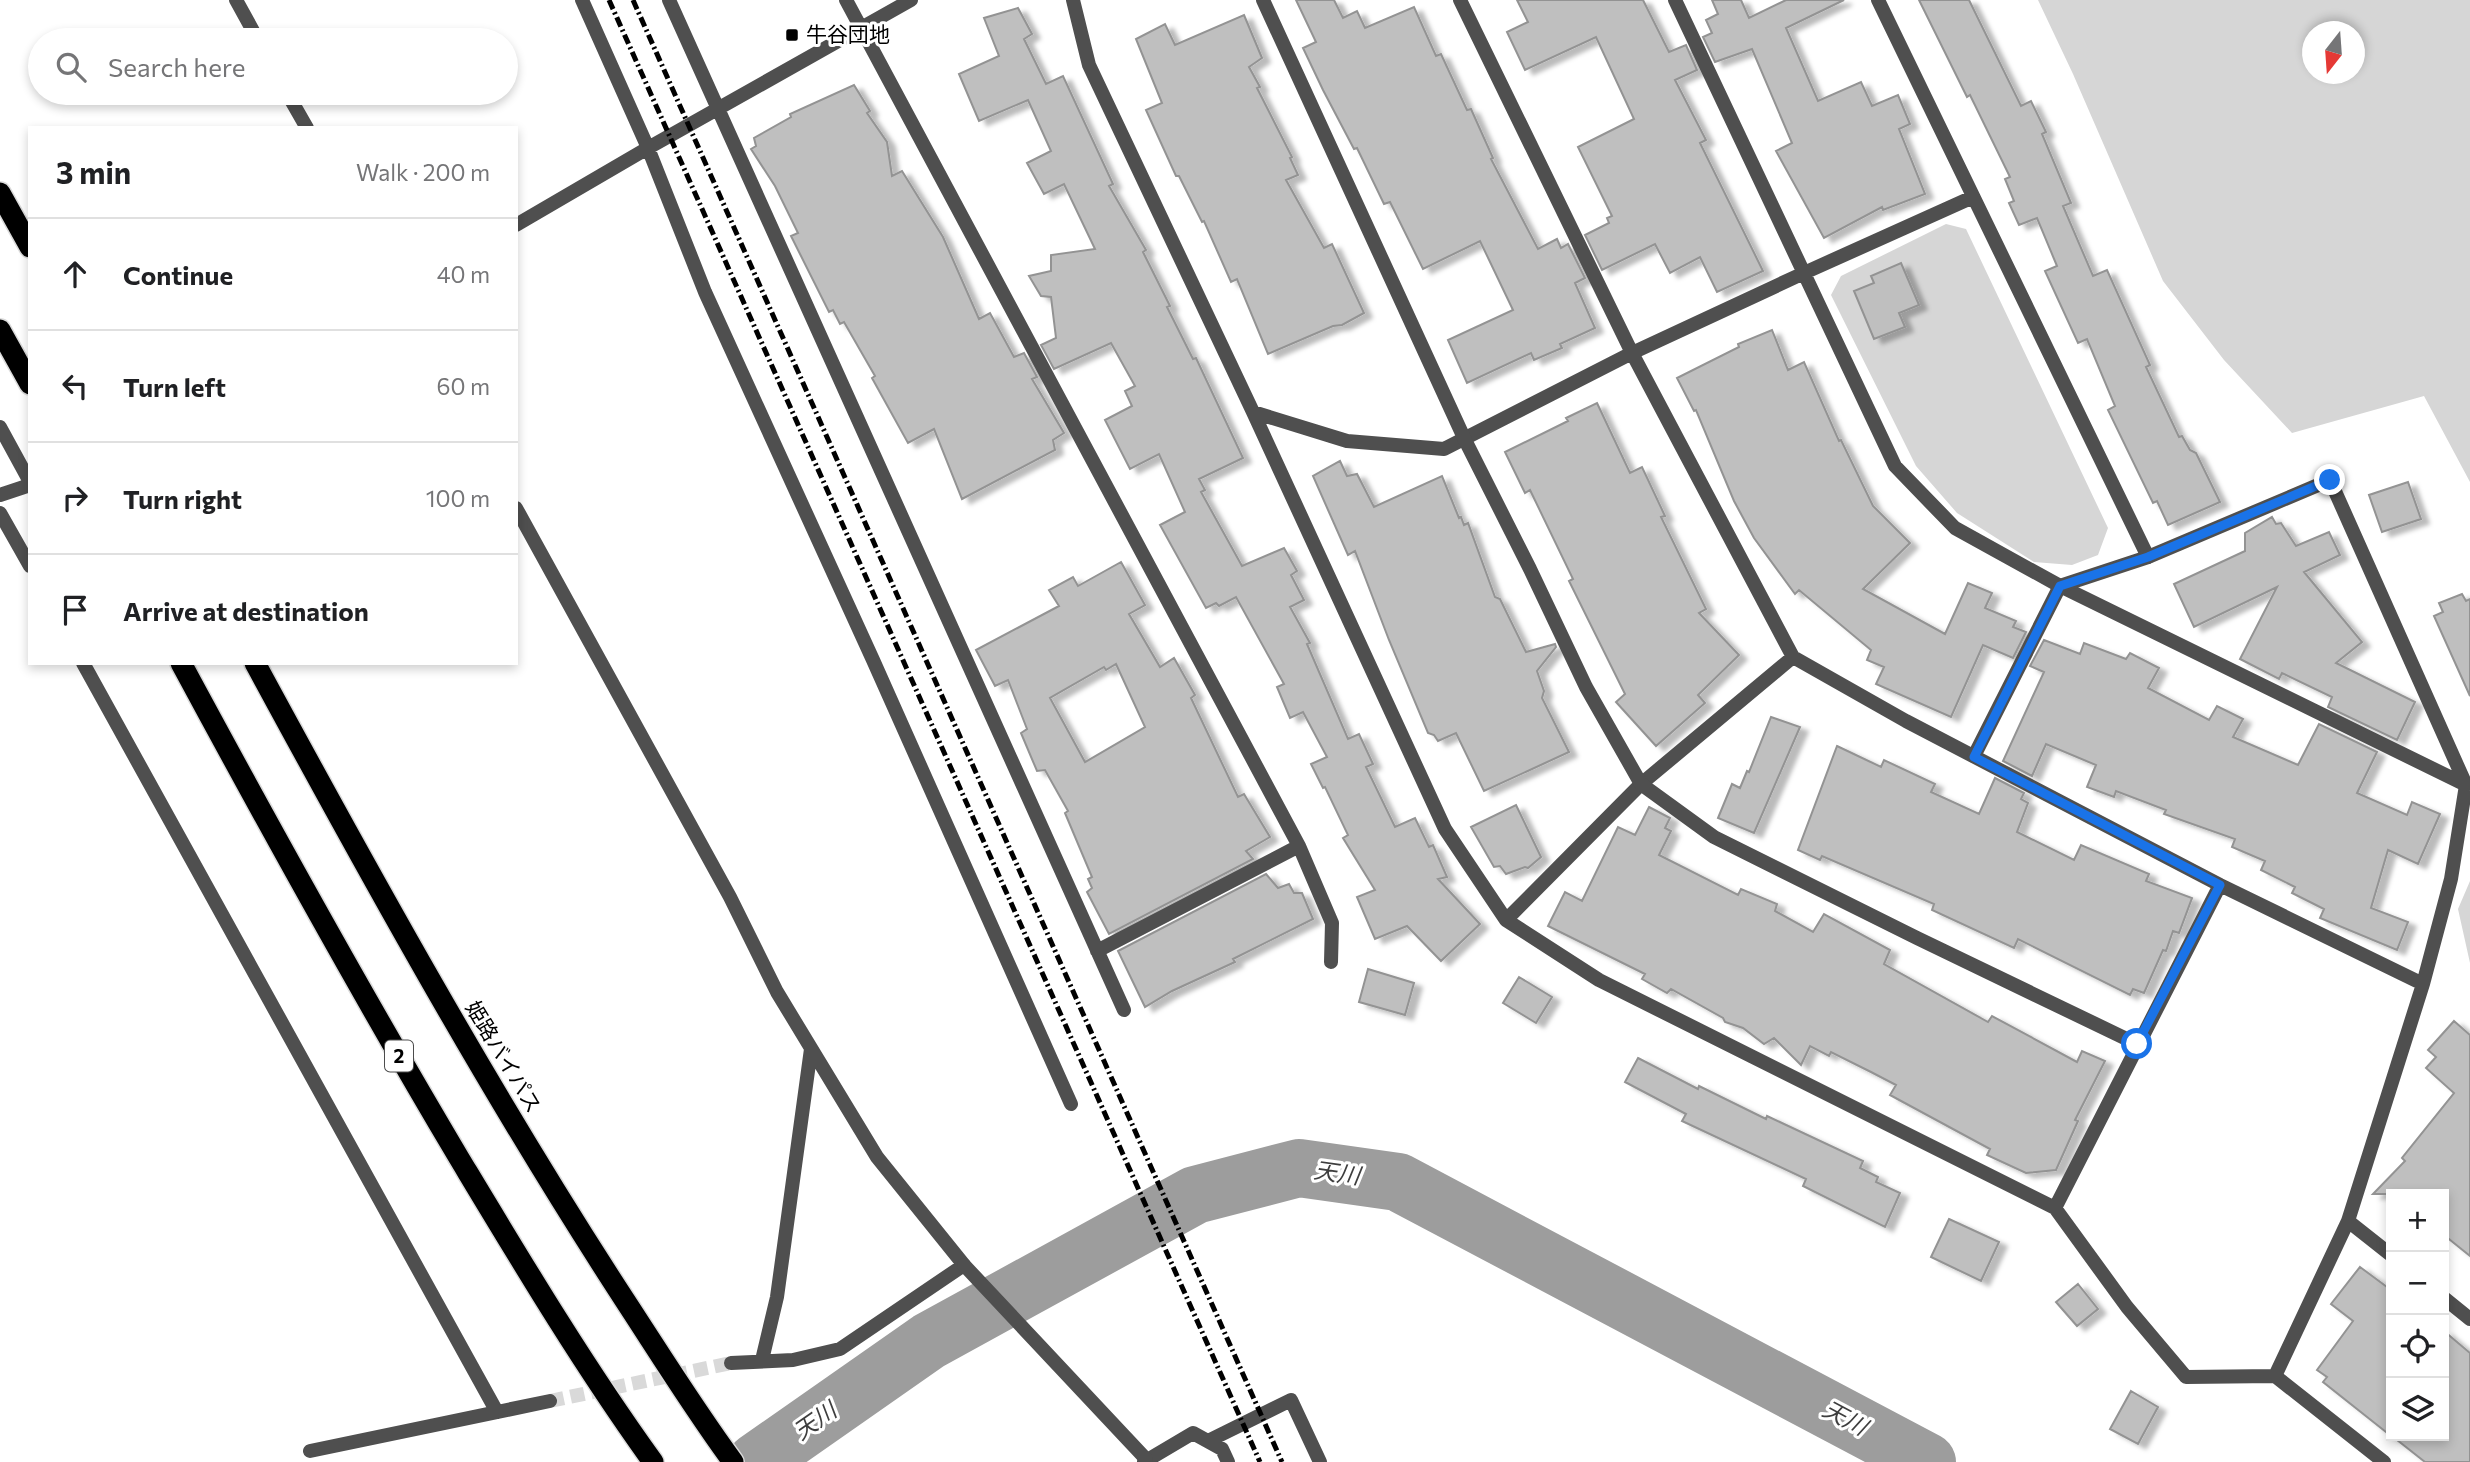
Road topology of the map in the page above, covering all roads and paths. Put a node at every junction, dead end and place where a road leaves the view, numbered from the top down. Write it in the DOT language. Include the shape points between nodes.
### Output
graph roads {
  1 [pos="236,0"];
  2 [pos="582,0"];
  3 [pos="669,0"];
  4 [pos="846,0"];
  5 [pos="911,0"];
  6 [pos="1073,0"];
  7 [pos="1264,0"];
  8 [pos="1460,0"];
  9 [pos="1675,0"];
  10 [pos="1878,0"];
  11 [pos="251,28"];
  12 [pos="862,28"];
  13 [pos="295,105"];
  14 [pos="718,108"];
  15 [pos="306,126"];
  16 [pos="648,148"];
  17 [pos="0,192"];
  18 [pos="1973,197"];
  19 [pos="518,224"];
  20 [pos="28,243"];
  21 [pos="1804,272"];
  22 [pos="0,330"];
  23 [pos="1632,354"];
  24 [pos="28,380"];
  25 [pos="1254,412"];
  26 [pos="0,427"];
  27 [pos="1465,440"];
  28 [pos="28,480"];
  29 [pos="28,485"];
  30 [pos="0,495"];
  31 [pos="518,512"];
  32 [pos="0,513"];
  33 [pos="2148,557"];
  34 [pos="28,562"];
  35 [pos="2060,586"];
  36 [pos="1793,657"];
  37 [pos="84,665"];
  38 [pos="182,665"];
  39 [pos="256,665"];
  40 [pos="1974,757"];
  41 [pos="1641,783"];
  42 [pos="2466,785"];
  43 [pos="1299,846"];
  44 [pos="2220,885"];
  45 [pos="1506,919"];
  46 [pos="1097,951"];
  47 [pos="1331,962"];
  48 [pos="2423,984"];
  49 [pos="1124,1010"];
  50 [pos="2137,1044"];
  51 [pos="811,1049"];
  52 [pos="1071,1104"];
  53 [pos="2055,1208"];
  54 [pos="2348,1221"];
  55 [pos="2387,1252"];
  56 [pos="964,1265"];
  57 [pos="2449,1302"];
  58 [pos="2470,1319"];
  59 [pos="762,1360"];
  60 [pos="731,1363"];
  61 [pos="2275,1376"];
  62 [pos="550,1401"];
  63 [pos="497,1412"];
  64 [pos="1208,1441"];
  65 [pos="310,1451"];
  66 [pos="1145,1461"];
  67 [pos="653,1462"];
  68 [pos="733,1462"];
  69 [pos="1228,1462"];
  70 [pos="1320,1462"];
  71 [pos="2384,1462"];
  1 -- 11 [label="street"];
  2 -- 16 [label="street"];
  3 -- 14 [label="street"];
  4 -- 12 [label="street"];
  5 -- 12 [label="street"];
  6 -- 25 [label="street" via="1089,65"];
  7 -- 27 [label="street"];
  8 -- 23 [label="street"];
  9 -- 21 [label="street"];
  10 -- 18 [label="street"];
  12 -- 14 [label="street"];
  12 -- 43 [label="street"];
  13 -- 15 [label="street"];
  14 -- 16 [label="street"];
  14 -- 46 [label="street"];
  16 -- 19 [label="street"];
  16 -- 52 [label="street" via="705,292"];
  17 -- 20 [label="highway"];
  18 -- 21 [label="street"];
  18 -- 33 [label="street"];
  21 -- 23 [label="street"];
  21 -- 35 [label="street" via="1895,466 1955,528"];
  22 -- 24 [label="highway"];
  23 -- 27 [label="street"];
  23 -- 36 [label="street"];
  25 -- 27 [label="street" via="1347,441 1444,449"];
  25 -- 45 [label="street" via="1445,829"];
  26 -- 28 [label="street"];
  27 -- 41 [label="street" via="1586,687"];
  29 -- 30 [label="street"];
  31 -- 51 [label="street"];
  32 -- 34 [label="street"];
  33 -- 35 [label="street"];
  33 -- 42 [label="street" via="2330,480"];
  35 -- 40 [label="street"];
  35 -- 42 [label="street"];
  36 -- 40 [label="street"];
  36 -- 41 [label="street"];
  37 -- 63 [label="street"];
  38 -- 67 [label="highway, 2" via="390,1041 519,1258"];
  39 -- 68 [label="highway, 姫路バイパス" via="444,1007 572,1219"];
  40 -- 44 [label="street"];
  41 -- 45 [label="street"];
  41 -- 50 [label="street" via="1714,836"];
  42 -- 48 [label="street" via="2451,879"];
  43 -- 46 [label="street"];
  43 -- 47 [label="street" via="1332,923"];
  44 -- 48 [label="street"];
  44 -- 50 [label="street"];
  45 -- 53 [label="street" via="1599,980"];
  46 -- 49 [label="street"];
  48 -- 54 [label="street"];
  50 -- 53 [label="street"];
  51 -- 56 [label="street" via="877,1157"];
  51 -- 59 [label="street" via="777,1297"];
  53 -- 61 [label="street" via="2127,1307 2186,1377"];
  54 -- 55 [label="street"];
  54 -- 61 [label="street"];
  56 -- 59 [label="street" via="839,1349 793,1360"];
  56 -- 66 [label="street"];
  57 -- 58 [label="street"];
  59 -- 60 [label="street"];
  61 -- 71 [label="street"];
  62 -- 63 [label="street"];
  63 -- 65 [label="street"];
  64 -- 66 [label="street" via="1193,1433"];
  64 -- 69 [label="street" via="1222,1449"];
  64 -- 70 [label="street" via="1291,1400"];
}
